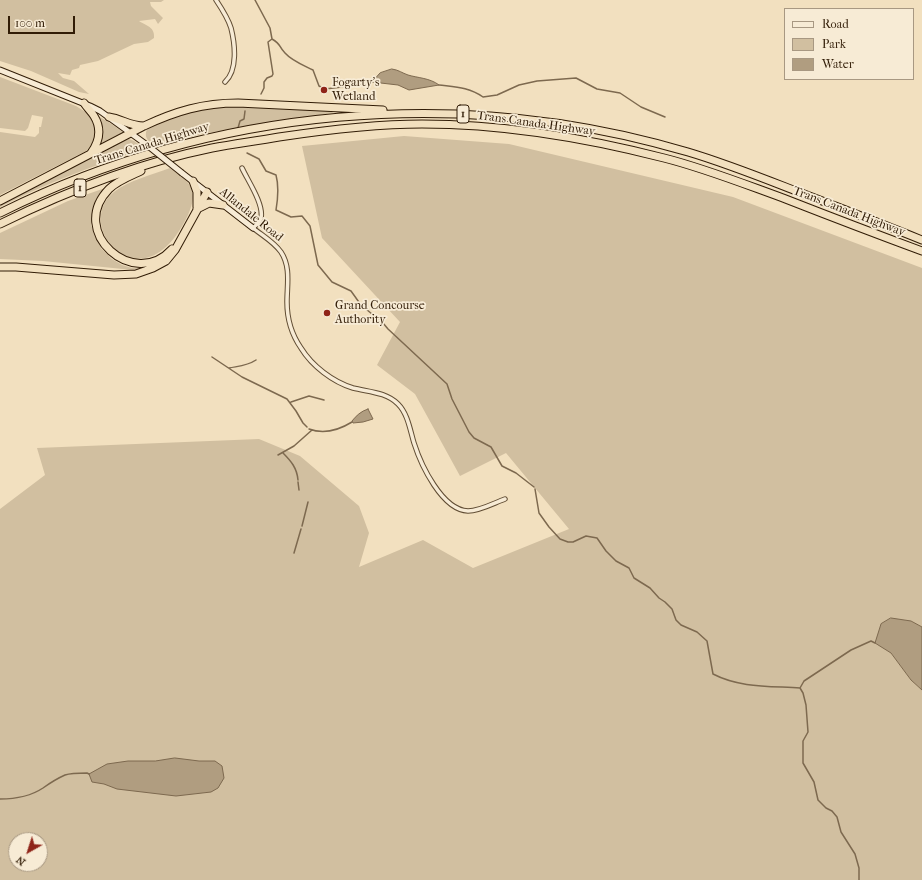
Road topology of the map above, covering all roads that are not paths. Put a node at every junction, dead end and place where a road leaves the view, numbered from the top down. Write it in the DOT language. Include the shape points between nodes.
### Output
graph roads {
  1 [pos="216,0"];
  2 [pos="0,70"];
  3 [pos="225,82"];
  4 [pos="84,103"];
  5 [pos="437,113"];
  6 [pos="109,118"];
  7 [pos="144,126"];
  8 [pos="132,133"];
  9 [pos="91,154"];
  10 [pos="162,160"];
  11 [pos="242,168"];
  12 [pos="193,181"];
  13 [pos="207,192"];
  14 [pos="0,201"];
  15 [pos="223,205"];
  16 [pos="197,209"];
  17 [pos="0,213"];
  18 [pos="0,224"];
  19 [pos="253,228"];
  20 [pos="182,237"];
  21 [pos="922,240"];
  22 [pos="922,251"];
  23 [pos="0,267"];
  24 [pos="506,499"];
  1 -- 3 [label="street" via="228,22 233,40 234,60 230,77"];
  2 -- 4 [label="main road, Allandale Road"];
  4 -- 6 [label="main road, Allandale Road"];
  4 -- 9 [label="highway" via="98,127 98,140"];
  5 -- 7 [label="highway" via="220,103 180,111"];
  5 -- 17 [label="highway, Trans Canada Highway / 1" via="335,117 282,124 190,142 73,181"];
  5 -- 21 [label="highway, Trans Canada Highway / 1" via="510,117 602,132 688,152"];
  6 -- 7 [label="highway"];
  6 -- 8 [label="main road, Allandale Road"];
  7 -- 8 [label="highway"];
  8 -- 9 [label="highway"];
  8 -- 12 [label="main road, Allandale Road, bridge"];
  9 -- 14 [label="highway"];
  10 -- 18 [label="highway, Trans Canada Highway / 1" via="69,192"];
  10 -- 20 [label="highway" via="109,189 99,204 97,228 103,243 111,252 139,264 152,262 168,253"];
  10 -- 22 [label="highway, Trans Canada Highway / 1" via="242,143 323,130 370,126 423,124 520,130 595,142 667,159 758,189"];
  11 -- 19 [label="street" via="260,203 260,221"];
  12 -- 13 [label="main road, Allandale Road"];
  12 -- 16 [label="highway"];
  13 -- 15 [label="main road, Allandale Road"];
  13 -- 16 [label="highway"];
  15 -- 16 [label="highway" via="210,203"];
  15 -- 19 [label="main road, Allandale Road"];
  16 -- 20 [label="highway"];
  19 -- 24 [label="street, Allandale Road" via="274,244 284,257 288,277 288,315 296,340 308,358 342,384 382,394 398,404 406,416 424,468 448,503 466,511 473,511"];
  20 -- 23 [label="highway" via="166,261 136,274 114,275"];
}
